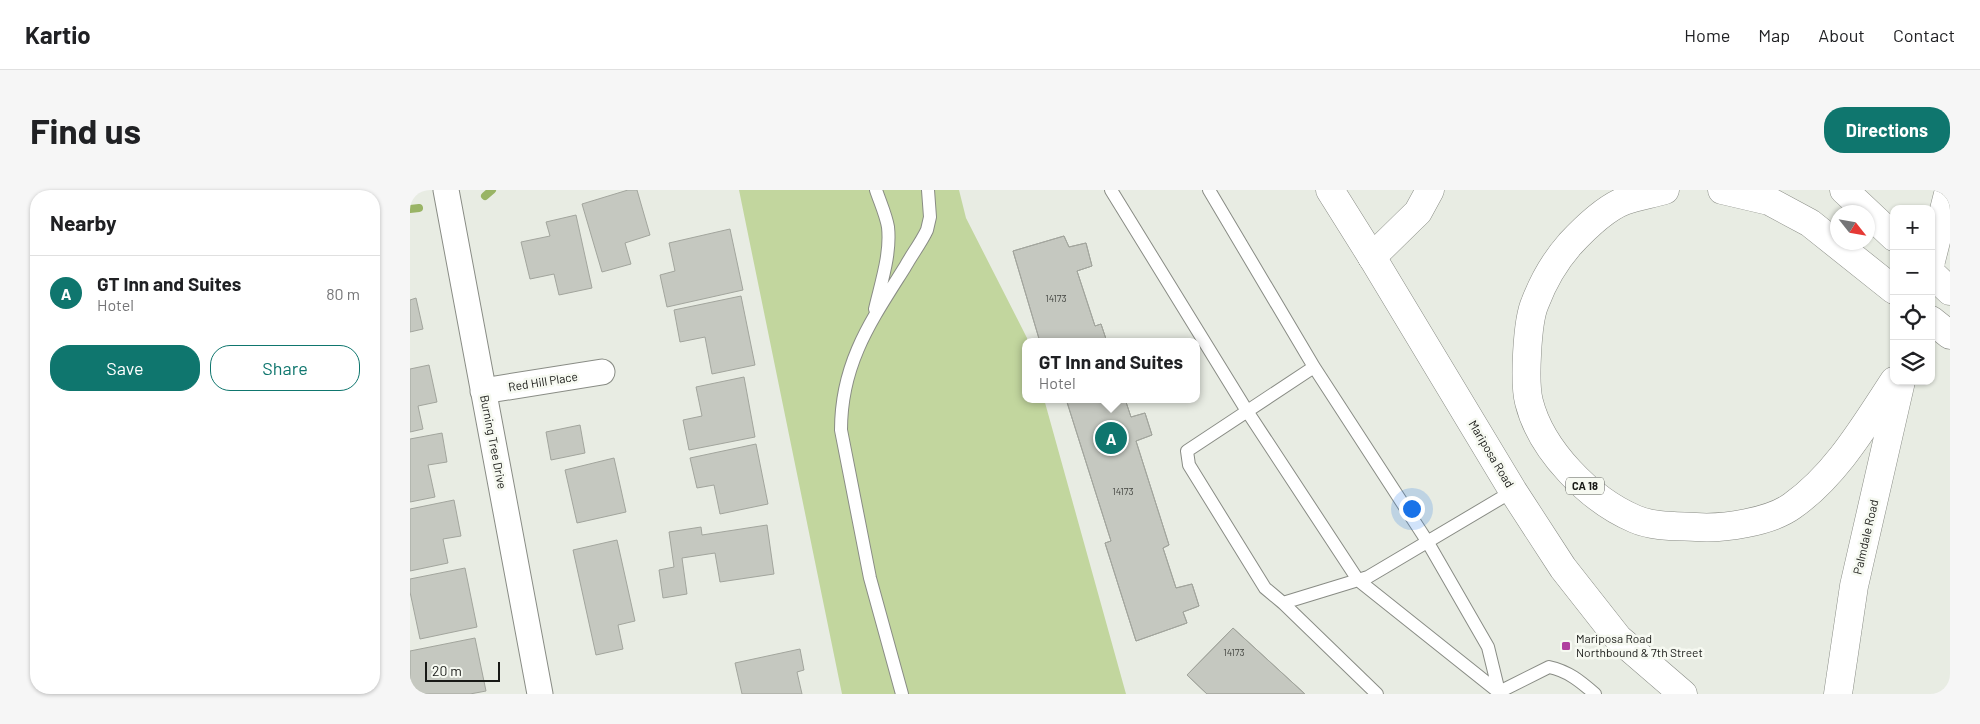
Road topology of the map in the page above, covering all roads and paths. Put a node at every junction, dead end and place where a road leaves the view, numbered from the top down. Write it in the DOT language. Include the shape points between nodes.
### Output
graph roads {
  1 [pos="446,190"];
  2 [pos="876,190"];
  3 [pos="928,190"];
  4 [pos="1111,190"];
  5 [pos="1209,190"];
  6 [pos="1330,190"];
  7 [pos="1430,190"];
  8 [pos="1665,190"];
  9 [pos="1722,190"];
  10 [pos="1844,190"];
  11 [pos="1944,190"];
  12 [pos="1950,190"];
  13 [pos="1950,196"];
  14 [pos="1890,233"];
  15 [pos="1934,250"];
  16 [pos="1372,257"];
  17 [pos="1935,277"];
  18 [pos="1890,287"];
  19 [pos="1950,291"];
  20 [pos="873,319"];
  21 [pos="1935,323"];
  22 [pos="1950,335"];
  23 [pos="1314,366"];
  24 [pos="602,372"];
  25 [pos="1891,385"];
  26 [pos="1900,385"];
  27 [pos="483,391"];
  28 [pos="1248,411"];
  29 [pos="1513,491"];
  30 [pos="1427,541"];
  31 [pos="1358,580"];
  32 [pos="1282,603"];
  33 [pos="1500,693"];
  34 [pos="540,694"];
  35 [pos="902,694"];
  36 [pos="1377,694"];
  37 [pos="1595,694"];
  38 [pos="1683,694"];
  39 [pos="1838,694"];
  1 -- 27 [label="street, Burning Tree Drive"];
  2 -- 20 [label="lane" via="888,236"];
  3 -- 20 [label="lane" via="930,217 922,242"];
  4 -- 28 [label="lane"];
  5 -- 23 [label="lane"];
  6 -- 16 [label="main road, Mariposa Road"];
  7 -- 16 [label="main road" via="1418,212"];
  8 -- 25 [label="main road, CA 18" via="1623,202 1586,227 1556,260 1534,305 1526,361 1529,402 1542,433 1568,471 1597,496 1636,519 1668,526 1711,528 1752,522 1790,507 1819,485"];
  9 -- 18 [label="main road" via="1768,201 1810,223"];
  10 -- 14 [label="main road"];
  11 -- 13 [label="main road"];
  12 -- 15 [label="main road, bridge"];
  16 -- 29 [label="main road, Mariposa Road"];
  17 -- 19 [label="main road"];
  20 -- 35 [label="lane" via="851,364 841,410 841,430 870,578"];
  21 -- 22 [label="main road"];
  23 -- 28 [label="lane"];
  23 -- 30 [label="lane"];
  24 -- 27 [label="street, Red Hill Place"];
  26 -- 39 [label="main road, Palmdale Road" via="1854,586"];
  27 -- 34 [label="street, Burning Tree Drive"];
  28 -- 31 [label="lane"];
  28 -- 32 [label="lane" via="1187,451 1189,466 1265,588"];
  29 -- 30 [label="lane"];
  29 -- 38 [label="main road, Mariposa Road" via="1563,568 1618,638"];
  30 -- 31 [label="lane"];
  30 -- 33 [label="lane" via="1488,647"];
  31 -- 32 [label="lane"];
  31 -- 33 [label="lane"];
  32 -- 36 [label="lane"];
  33 -- 37 [label="lane" via="1549,667 1575,677"];
}
